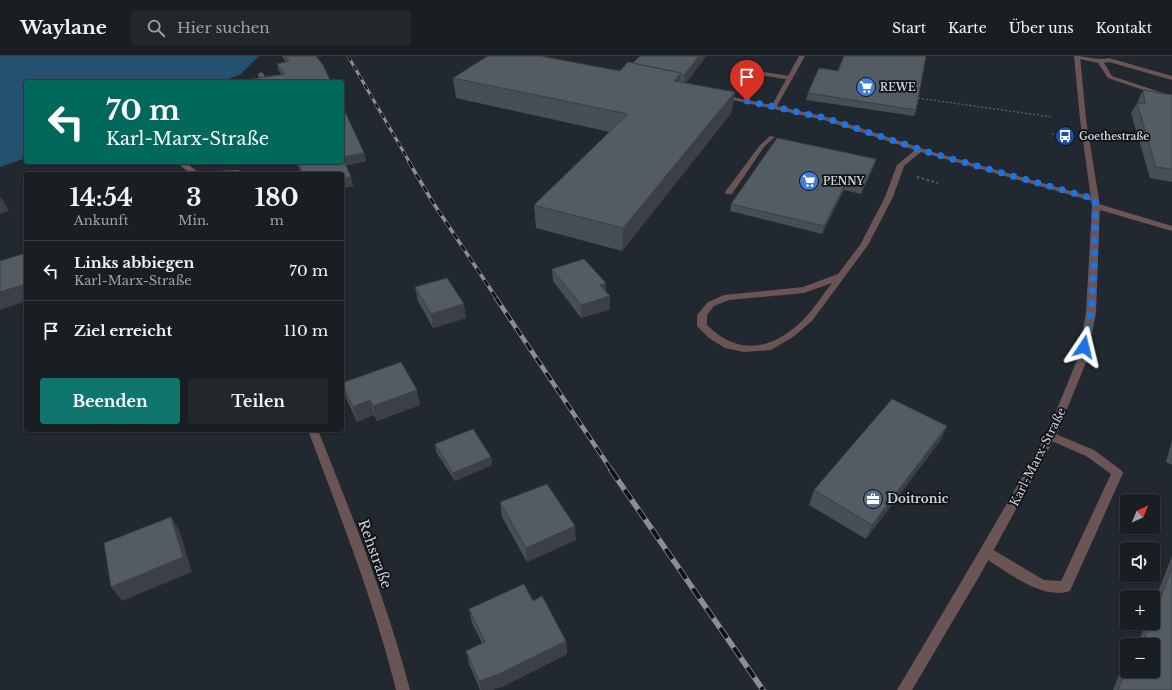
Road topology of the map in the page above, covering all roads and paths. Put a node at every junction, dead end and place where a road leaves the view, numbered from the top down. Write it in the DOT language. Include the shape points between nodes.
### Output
graph roads {
  1 [pos="802,56"];
  2 [pos="1077,57"];
  3 [pos="1100,62"];
  4 [pos="751,72"];
  5 [pos="261,74"];
  6 [pos="790,78"];
  7 [pos="1172,78"];
  8 [pos="262,80"];
  9 [pos="1161,94"];
  10 [pos="714,95"];
  11 [pos="918,98"];
  12 [pos="774,107"];
  13 [pos="1052,117"];
  14 [pos="1052,134"];
  15 [pos="1065,136"];
  16 [pos="772,137"];
  17 [pos="920,149"];
  18 [pos="186,164"];
  19 [pos="193,172"];
  20 [pos="729,192"];
  21 [pos="1095,203"];
  22 [pos="1172,229"];
  23 [pos="841,276"];
  24 [pos="314,432"];
  25 [pos="1052,436"];
  26 [pos="986,552"];
  27 [pos="403,690"];
  28 [pos="904,690"];
  1 -- 6 [label="street"];
  2 -- 3 [label="street"];
  2 -- 21 [label="street, Karl-Marx-Straße"];
  3 -- 7 [label="street" via="1109,60"];
  3 -- 9 [label="street" via="1110,77"];
  4 -- 6 [label="street"];
  5 -- 8 [label="street"];
  6 -- 12 [label="street"];
  10 -- 12 [label="street"];
  11 -- 13 [label="path"];
  12 -- 17 [label="street" via="825,118"];
  14 -- 15 [label="path"];
  16 -- 20 [label="street" via="762,146"];
  17 -- 21 [label="street"];
  17 -- 23 [label="street" via="901,166 889,197 867,239"];
  18 -- 19 [label="street" via="185,166"];
  21 -- 22 [label="street"];
  21 -- 25 [label="street, Karl-Marx-Straße" via="1091,313 1082,360"];
  23 -- 23 [label="street" via="804,290 727,297 711,304 702,315 702,326 728,346 744,349 768,348 790,335 809,319"];
  24 -- 27 [label="street, Rehstraße" via="371,584 396,659"];
  25 -- 26 [label="street, Karl-Marx-Straße"];
  25 -- 26 [label="street" via="1090,453 1117,473 1065,586 1042,586"];
  26 -- 28 [label="street, Karl-Marx-Straße"];
}
